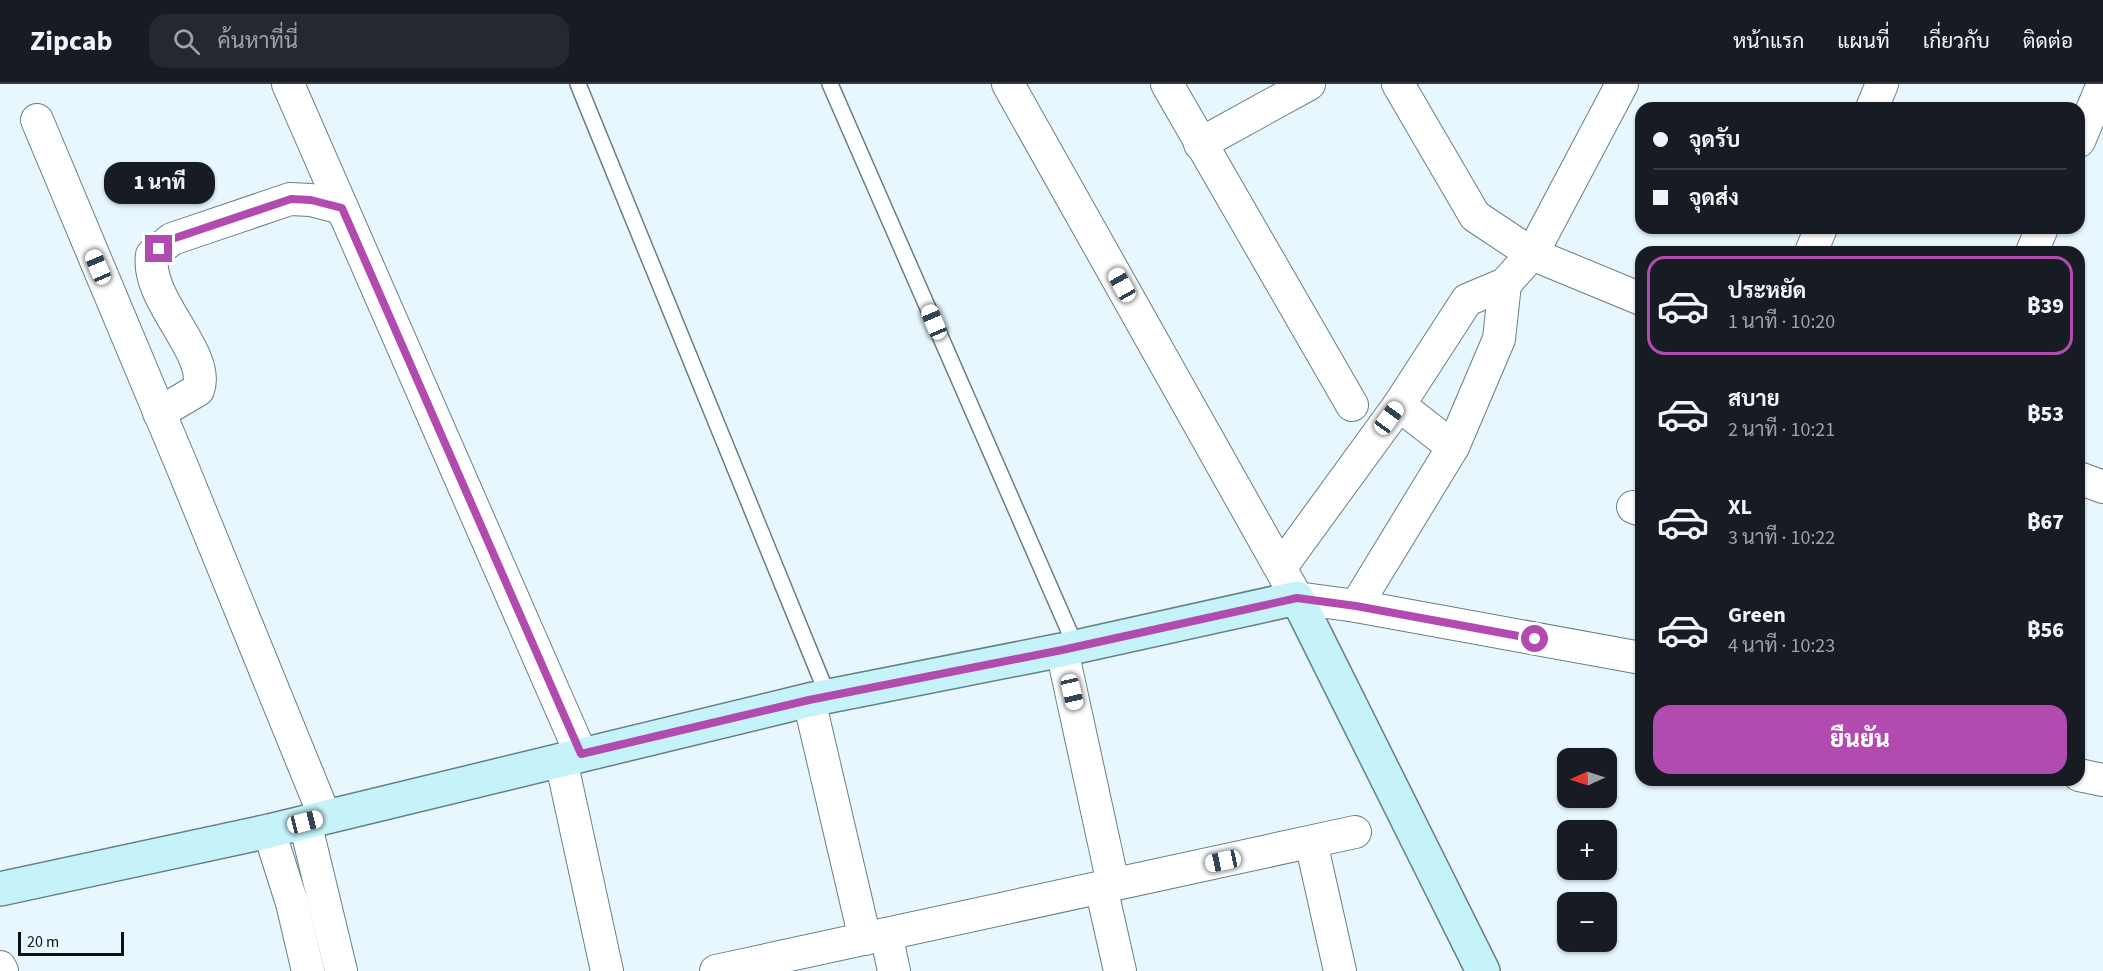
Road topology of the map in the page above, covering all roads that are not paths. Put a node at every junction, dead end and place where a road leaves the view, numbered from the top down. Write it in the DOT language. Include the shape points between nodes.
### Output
graph roads {
  1 [pos="288,84"];
  2 [pos="578,84"];
  3 [pos="830,84"];
  4 [pos="1008,84"];
  5 [pos="1167,84"];
  6 [pos="1309,84"];
  7 [pos="1398,84"];
  8 [pos="1622,84"];
  9 [pos="1882,84"];
  10 [pos="2103,84"];
  11 [pos="1874,102"];
  12 [pos="37,120"];
  13 [pos="2085,127"];
  14 [pos="1200,144"];
  15 [pos="342,208"];
  16 [pos="1532,254"];
  17 [pos="1505,284"];
  18 [pos="1635,296"];
  19 [pos="1352,405"];
  20 [pos="1399,405"];
  21 [pos="159,413"];
  22 [pos="1452,447"];
  23 [pos="2085,480"];
  24 [pos="2103,488"];
  25 [pos="1281,567"];
  26 [pos="1297,598"];
  27 [pos="1356,606"];
  28 [pos="1069,649"];
  29 [pos="1635,657"];
  30 [pos="819,698"];
  31 [pos="571,757"];
  32 [pos="2085,776"];
  33 [pos="2103,780"];
  34 [pos="315,819"];
  35 [pos="269,831"];
  36 [pos="1355,832"];
  37 [pos="1311,842"];
  38 [pos="1107,886"];
  39 [pos="0,889"];
  40 [pos="875,936"];
  41 [pos="308,971"];
  42 [pos="341,971"];
  43 [pos="607,971"];
  44 [pos="716,971"];
  45 [pos="894,971"];
  46 [pos="1120,971"];
  47 [pos="1340,971"];
  48 [pos="1483,971"];
  1 -- 15 [label="street"];
  2 -- 30 [label="lane"];
  3 -- 28 [label="lane"];
  4 -- 25 [label="street"];
  5 -- 14 [label="street"];
  6 -- 14 [label="street"];
  7 -- 16 [label="street" via="1475,216"];
  8 -- 16 [label="street"];
  9 -- 11 [label="street"];
  10 -- 13 [label="street"];
  12 -- 21 [label="street"];
  14 -- 19 [label="street"];
  15 -- 21 [label="street" via="291,199 172,239 152,255 152,276 197,365 200,383 198,390"];
  15 -- 31 [label="street"];
  16 -- 17 [label="street"];
  16 -- 18 [label="street"];
  17 -- 20 [label="street" via="1467,300"];
  17 -- 22 [label="street" via="1499,339"];
  20 -- 22 [label="street"];
  20 -- 25 [label="street"];
  21 -- 34 [label="street"];
  22 -- 27 [label="street"];
  23 -- 24 [label="street"];
  25 -- 26 [label="street"];
  26 -- 27 [label="street"];
  26 -- 28 [label="street"];
  26 -- 48 [label="street"];
  27 -- 29 [label="street"];
  28 -- 30 [label="street"];
  28 -- 38 [label="street"];
  30 -- 31 [label="street"];
  30 -- 40 [label="street"];
  31 -- 34 [label="street"];
  31 -- 43 [label="street"];
  32 -- 33 [label="street"];
  34 -- 35 [label="street"];
  34 -- 42 [label="street"];
  35 -- 39 [label="street"];
  35 -- 41 [label="street"];
  36 -- 37 [label="street"];
  37 -- 38 [label="street"];
  37 -- 47 [label="street"];
  38 -- 40 [label="street"];
  38 -- 46 [label="street"];
  40 -- 44 [label="street"];
  40 -- 45 [label="street"];
}
